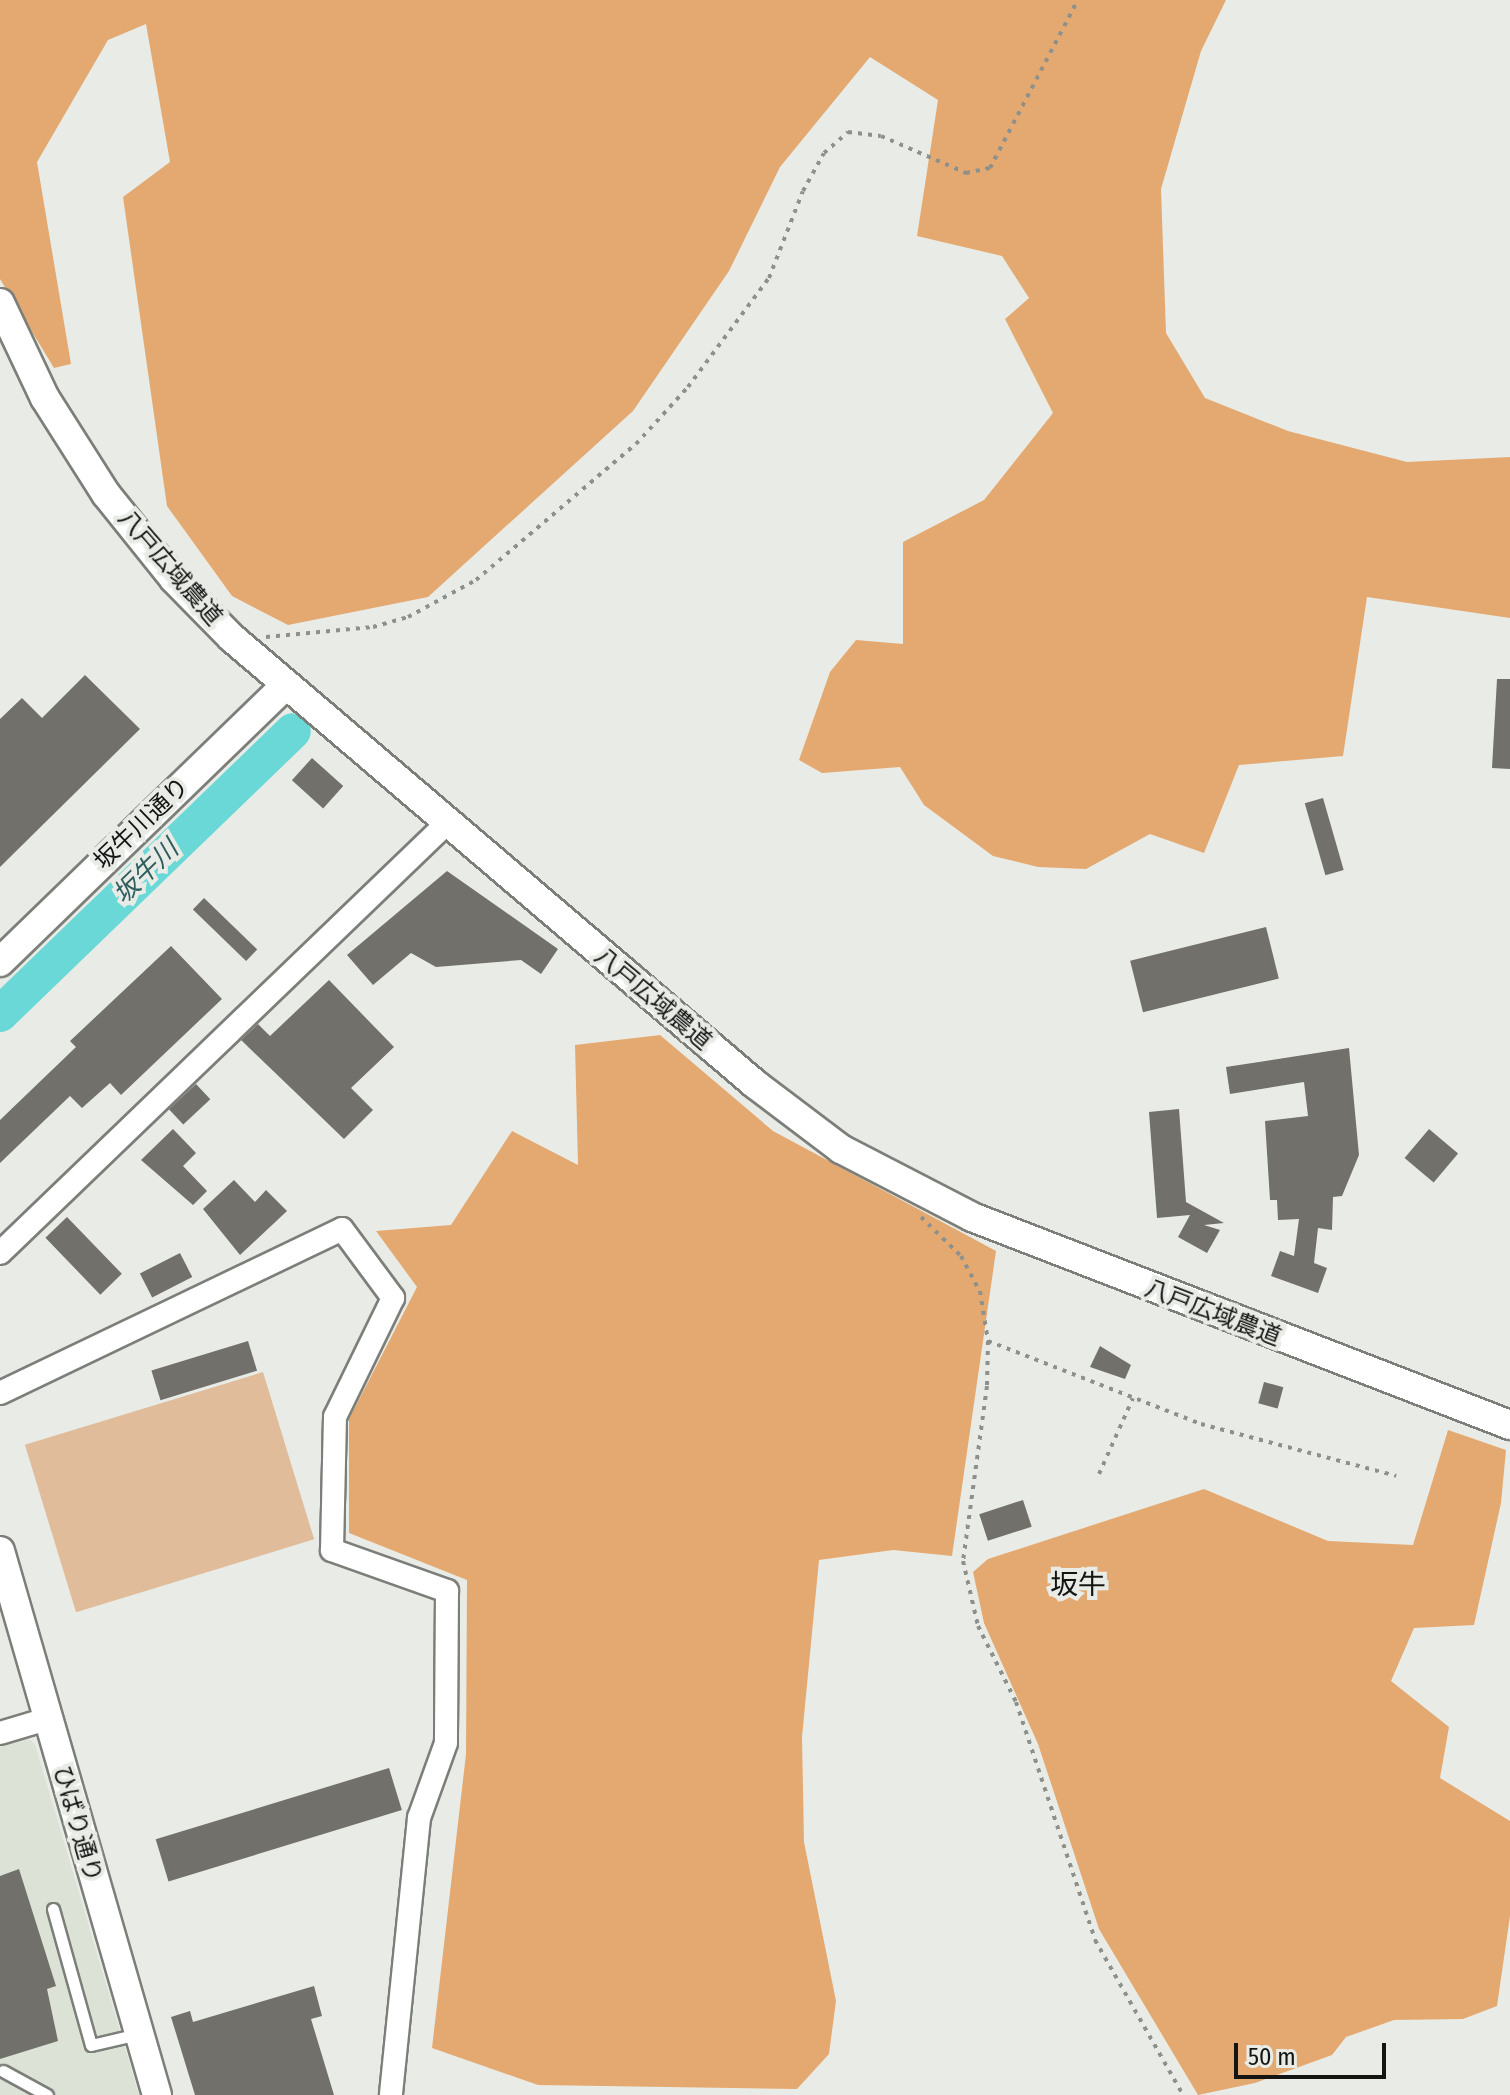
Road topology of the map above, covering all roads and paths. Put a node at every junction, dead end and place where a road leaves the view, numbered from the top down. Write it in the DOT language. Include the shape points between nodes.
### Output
graph roads {
  1 [pos="1078,0"];
  2 [pos="0,303"];
  3 [pos="232,638"];
  4 [pos="285,686"];
  5 [pos="446,824"];
  6 [pos="0,962"];
  7 [pos="900,1181"];
  8 [pos="0,1253"];
  9 [pos="988,1341"];
  10 [pos="0,1393"];
  11 [pos="1133,1398"];
  12 [pos="1510,1425"];
  13 [pos="1099,1474"];
  14 [pos="1396,1476"];
  15 [pos="0,1551"];
  16 [pos="47,1719"];
  17 [pos="0,1733"];
  18 [pos="53,1909"];
  19 [pos="139,2034"];
  20 [pos="3,2071"];
  21 [pos="47,2095"];
  22 [pos="157,2095"];
  23 [pos="391,2095"];
  24 [pos="1183,2095"];
  1 -- 3 [label="path" via="990,168 966,173 881,136 848,132 824,153 769,278 688,387 636,444 476,580 408,617 373,627 336,634"];
  2 -- 3 [label="street, 八戸広域農道" via="45,398 106,494 174,579"];
  3 -- 4 [label="street, 八戸広域農道"];
  4 -- 5 [label="street, 八戸広域農道"];
  4 -- 6 [label="street, 坂牛川通り"];
  5 -- 7 [label="street, 八戸広域農道" via="755,1084 841,1149"];
  5 -- 8 [label="street"];
  7 -- 9 [label="path" via="923,1222 961,1256 980,1291"];
  7 -- 12 [label="street, 八戸広域農道" via="1095,1267"];
  9 -- 11 [label="path"];
  9 -- 24 [label="path" via="987,1386 963,1561 978,1626 1016,1702 1095,1940"];
  10 -- 23 [label="street" via="342,1229 393,1298 335,1417 332,1550 447,1591 446,1743 419,1818"];
  11 -- 13 [label="path"];
  11 -- 14 [label="path" via="1201,1424"];
  15 -- 16 [label="street, ひばり通り"];
  16 -- 17 [label="street"];
  16 -- 19 [label="street, ひばり通り"];
  18 -- 19 [label="lane" via="91,2045"];
  19 -- 22 [label="street, ひばり通り"];
  20 -- 21 [label="lane"];
}
